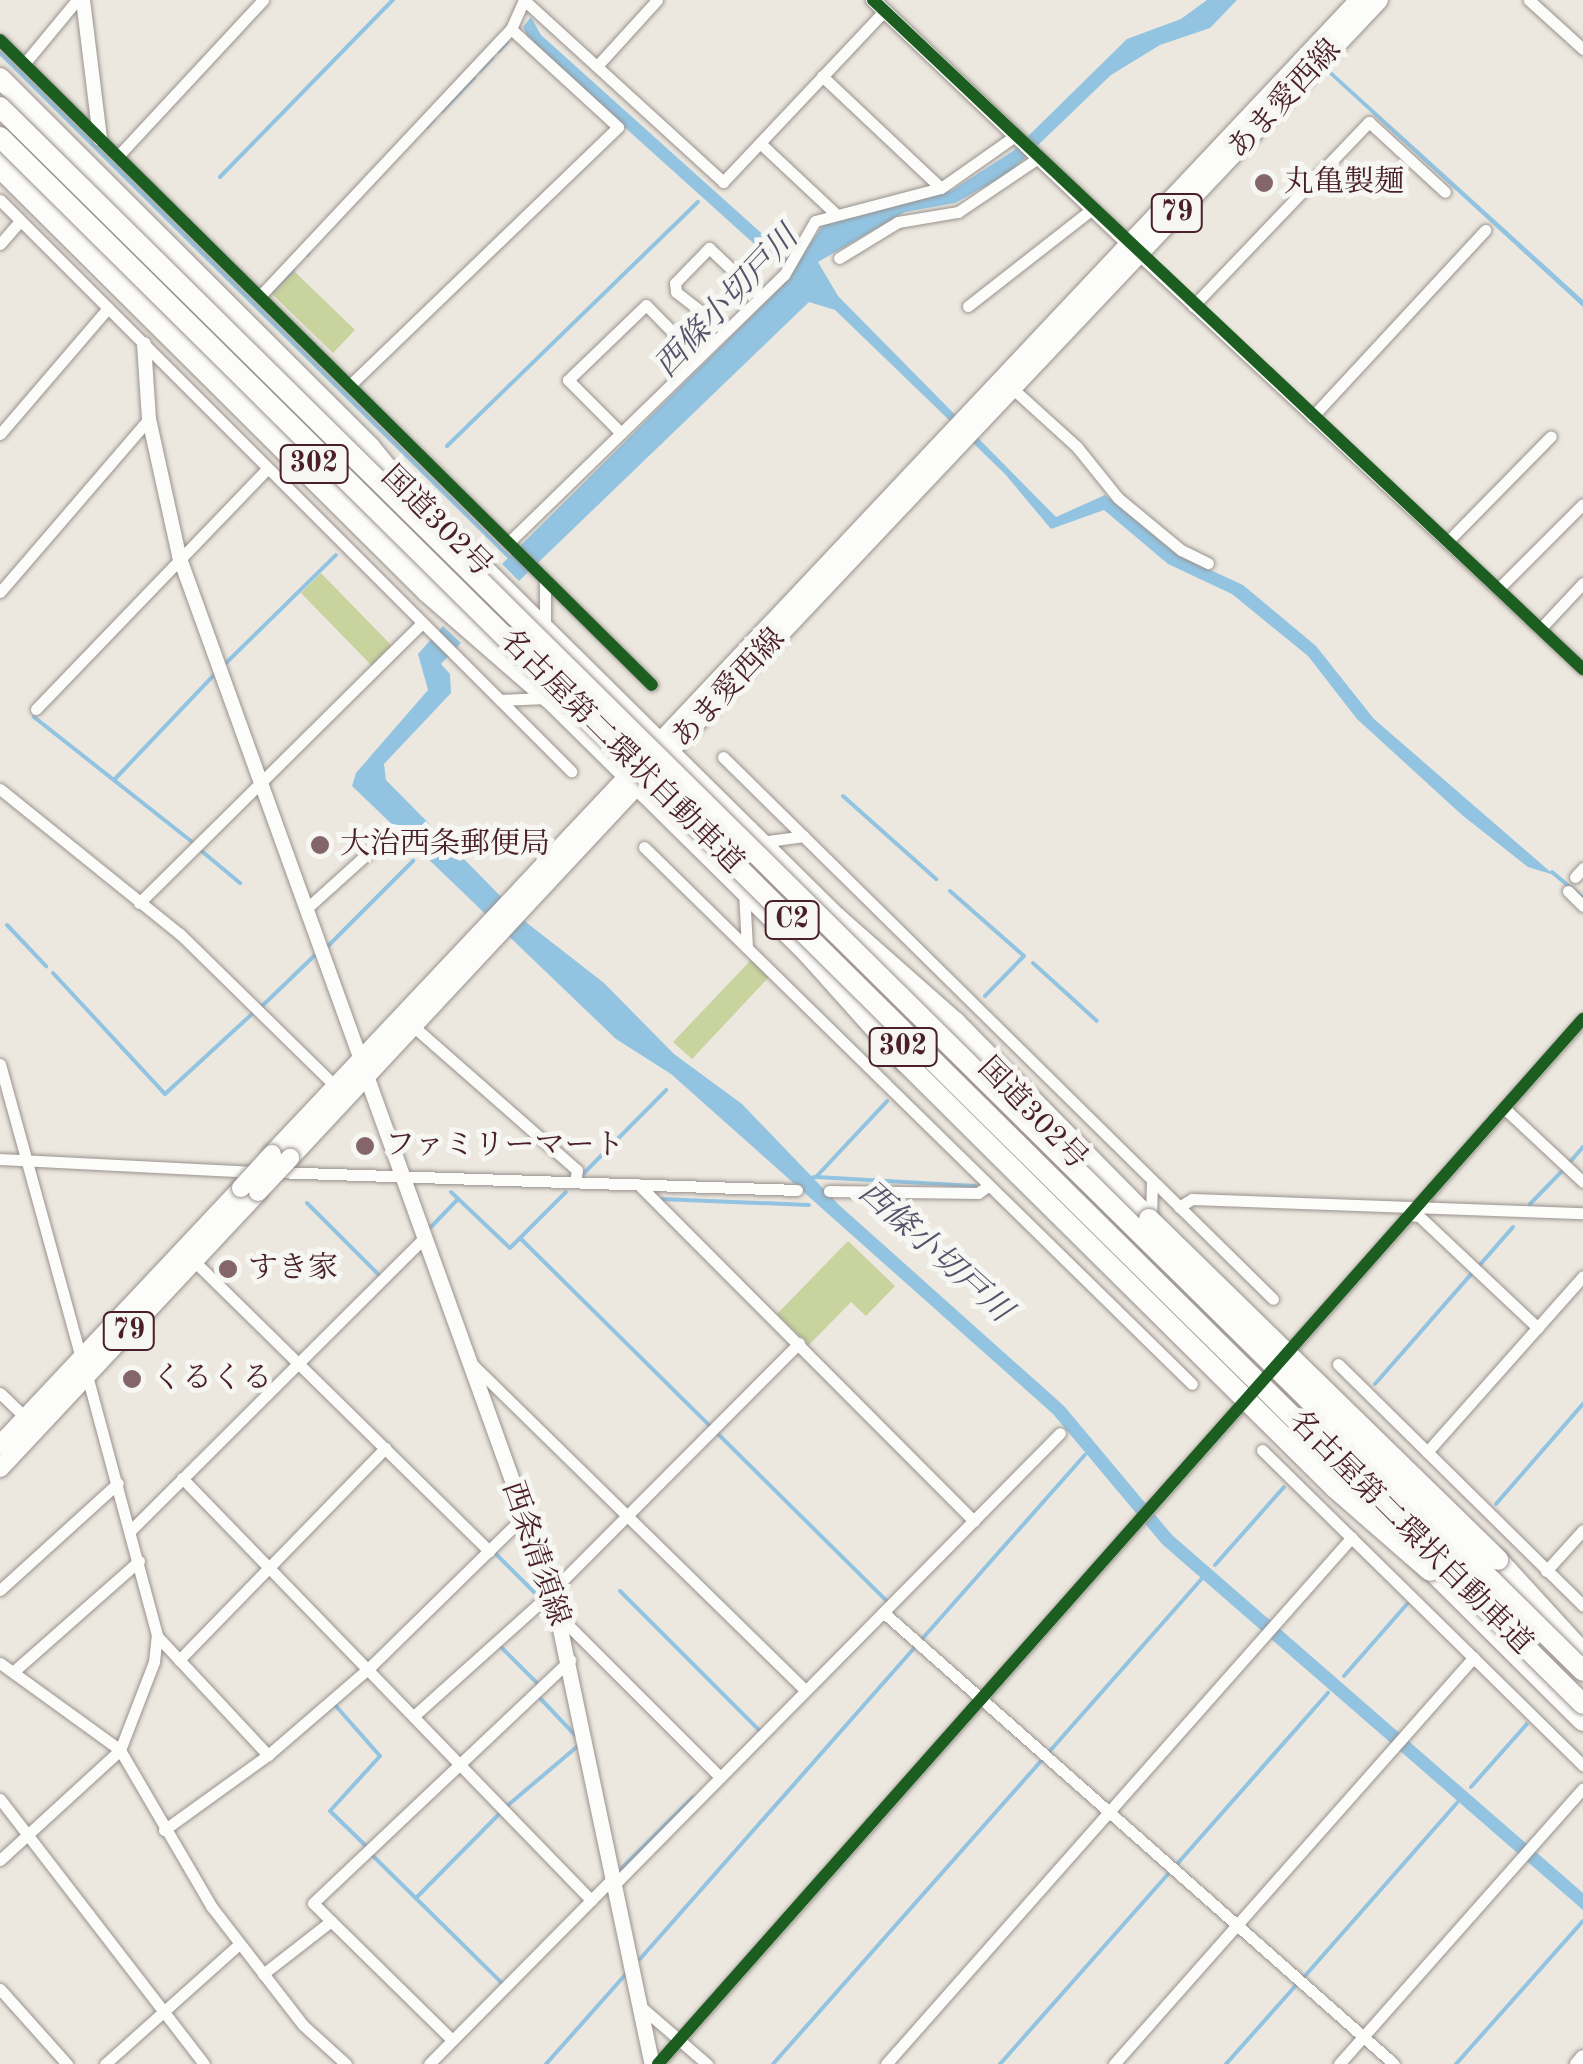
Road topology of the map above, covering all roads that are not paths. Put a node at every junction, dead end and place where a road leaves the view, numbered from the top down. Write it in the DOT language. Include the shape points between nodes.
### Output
graph roads {
  1 [pos="80,0"];
  2 [pos="264,0"];
  3 [pos="512,0"];
  4 [pos="524,0"];
  5 [pos="657,0"];
  6 [pos="1359,0"];
  7 [pos="1379,0"];
  8 [pos="1529,0"];
  9 [pos="879,5"];
  10 [pos="522,14"];
  11 [pos="511,29"];
  12 [pos="0,40"];
  13 [pos="1583,49"];
  14 [pos="24,64"];
  15 [pos="596,66"];
  16 [pos="822,76"];
  17 [pos="0,78"];
  18 [pos="0,90"];
  19 [pos="0,107"];
  20 [pos="0,138"];
  21 [pos="1018,138"];
  22 [pos="100,139"];
  23 [pos="760,142"];
  24 [pos="0,154"];
  25 [pos="118,156"];
  26 [pos="1036,156"];
  27 [pos="0,168"];
  28 [pos="941,188"];
  29 [pos="1445,192"];
  30 [pos="0,200"];
  31 [pos="1091,210"];
  32 [pos="837,215"];
  33 [pos="20,220"];
  34 [pos="1484,230"];
  35 [pos="0,244"];
  36 [pos="1133,249"];
  37 [pos="839,258"];
  38 [pos="260,296"];
  39 [pos="761,296"];
  40 [pos="968,306"];
  41 [pos="1193,306"];
  42 [pos="108,308"];
  43 [pos="726,331"];
  44 [pos="144,344"];
  45 [pos="698,358"];
  46 [pos="350,386"];
  47 [pos="1012,388"];
  48 [pos="1312,417"];
  49 [pos="148,420"];
  50 [pos="965,428"];
  51 [pos="621,433"];
  52 [pos="0,434"];
  53 [pos="1552,436"];
  54 [pos="266,470"];
  55 [pos="414,500"];
  56 [pos="1583,504"];
  57 [pos="1447,542"];
  58 [pos="511,545"];
  59 [pos="180,556"];
  60 [pos="1208,563"];
  61 [pos="545,579"];
  62 [pos="1583,584"];
  63 [pos="1498,589"];
  64 [pos="0,592"];
  65 [pos="422,623"];
  66 [pos="1540,629"];
  67 [pos="545,630"];
  68 [pos="1583,669"];
  69 [pos="652,685"];
  70 [pos="549,698"];
  71 [pos="500,700"];
  72 [pos="36,709"];
  73 [pos="664,747"];
  74 [pos="723,757"];
  75 [pos="572,771"];
  76 [pos="259,780"];
  77 [pos="633,780"];
  78 [pos="0,789"];
  79 [pos="390,833"];
  80 [pos="804,836"];
  81 [pos="760,842"];
  82 [pos="644,846"];
  83 [pos="744,888"];
  84 [pos="1568,891"];
  85 [pos="139,903"];
  86 [pos="1583,906"];
  87 [pos="306,909"];
  88 [pos="836,916"];
  89 [pos="496,926"];
  90 [pos="747,948"];
  91 [pos="804,949"];
  92 [pos="1583,1019"];
  93 [pos="412,1026"];
  94 [pos="0,1064"];
  95 [pos="363,1069"];
  96 [pos="336,1086"];
  97 [pos="1504,1108"];
  98 [pos="281,1156"];
  99 [pos="0,1159"];
  100 [pos="26,1160"];
  101 [pos="402,1177"];
  102 [pos="1152,1181"];
  103 [pos="575,1182"];
  104 [pos="1583,1182"];
  105 [pos="638,1184"];
  106 [pos="988,1186"];
  107 [pos="250,1190"];
  108 [pos="797,1190"];
  109 [pos="830,1191"];
  110 [pos="1180,1207"];
  111 [pos="1412,1210"];
  112 [pos="1583,1213"];
  113 [pos="423,1239"];
  114 [pos="194,1261"];
  115 [pos="1583,1276"];
  116 [pos="1149,1277"];
  117 [pos="1273,1300"];
  118 [pos="1163,1302"];
  119 [pos="1117,1311"];
  120 [pos="1180,1319"];
  121 [pos="1538,1328"];
  122 [pos="799,1343"];
  123 [pos="466,1358"];
  124 [pos="300,1364"];
  125 [pos="1338,1364"];
  126 [pos="84,1367"];
  127 [pos="1192,1384"];
  128 [pos="1252,1390"];
  129 [pos="0,1393"];
  130 [pos="26,1418"];
  131 [pos="1060,1433"];
  132 [pos="0,1445"];
  133 [pos="385,1448"];
  134 [pos="1262,1450"];
  135 [pos="1427,1452"];
  136 [pos="0,1468"];
  137 [pos="182,1478"];
  138 [pos="118,1483"];
  139 [pos="1371,1510"];
  140 [pos="628,1513"];
  141 [pos="523,1517"];
  142 [pos="1333,1518"];
  143 [pos="974,1521"];
  144 [pos="131,1530"];
  145 [pos="1583,1530"];
  146 [pos="1352,1537"];
  147 [pos="489,1551"];
  148 [pos="139,1562"];
  149 [pos="270,1566"];
  150 [pos="1546,1571"];
  151 [pos="0,1590"];
  152 [pos="552,1591"];
  153 [pos="1583,1606"];
  154 [pos="883,1612"];
  155 [pos="558,1615"];
  156 [pos="157,1636"];
  157 [pos="1583,1653"];
  158 [pos="1474,1657"];
  159 [pos="570,1659"];
  160 [pos="179,1660"];
  161 [pos="0,1663"];
  162 [pos="371,1666"];
  163 [pos="1583,1670"];
  164 [pos="13,1672"];
  165 [pos="805,1690"];
  166 [pos="982,1700"];
  167 [pos="1582,1708"];
  168 [pos="416,1714"];
  169 [pos="120,1750"];
  170 [pos="268,1755"];
  171 [pos="462,1763"];
  172 [pos="1583,1765"];
  173 [pos="720,1777"];
  174 [pos="1583,1788"];
  175 [pos="0,1799"];
  176 [pos="1109,1812"];
  177 [pos="164,1830"];
  178 [pos="30,1832"];
  179 [pos="0,1860"];
  180 [pos="615,1880"];
  181 [pos="591,1900"];
  182 [pos="331,1921"];
  183 [pos="1237,1925"];
  184 [pos="239,1944"];
  185 [pos="263,1974"];
  186 [pos="0,1989"];
  187 [pos="640,2006"];
  188 [pos="164,2011"];
  189 [pos="1363,2037"];
  190 [pos="452,2040"];
  191 [pos="680,2040"];
  192 [pos="1583,2057"];
  193 [pos="67,2064"];
  194 [pos="106,2064"];
  195 [pos="204,2064"];
  196 [pos="346,2064"];
  197 [pos="429,2064"];
  198 [pos="655,2064"];
  199 [pos="707,2064"];
  200 [pos="886,2064"];
  201 [pos="1114,2064"];
  202 [pos="1339,2064"];
  203 [pos="1394,2064"];
  204 [pos="1577,2064"];
  1 -- 14 [label="street"];
  1 -- 22 [label="street"];
  2 -- 25 [label="street"];
  3 -- 10 [label="street"];
  4 -- 10 [label="street"];
  4 -- 15 [label="street"];
  5 -- 15 [label="street"];
  6 -- 36 [label="main road, あま愛西線 / 79"];
  7 -- 36 [label="main road, あま愛西線 / 79"];
  8 -- 13 [label="street"];
  9 -- 16 [label="street"];
  9 -- 21 [label="street"];
  10 -- 11 [label="street"];
  11 -- 38 [label="street"];
  11 -- 46 [label="street" via="618,127"];
  12 -- 14 [label="street"];
  14 -- 22 [label="street"];
  15 -- 23 [label="street" via="723,182"];
  16 -- 23 [label="street"];
  16 -- 28 [label="street"];
  17 -- 55 [label="highway"];
  18 -- 55 [label="highway, 国道302号 / 302"];
  19 -- 163 [label="highway, 名古屋第二環状自動車道 / C2, bridge"];
  20 -- 167 [label="highway, 名古屋第二環状自動車道 / C2, bridge"];
  21 -- 26 [label="street"];
  21 -- 28 [label="street"];
  22 -- 25 [label="street"];
  23 -- 32 [label="street"];
  24 -- 70 [label="highway, 国道302号 / 302"];
  25 -- 38 [label="street"];
  26 -- 31 [label="street"];
  26 -- 37 [label="street" via="958,212 910,218"];
  27 -- 70 [label="highway" via="427,592"];
  28 -- 32 [label="street"];
  29 -- 41 [label="street" via="1369,122"];
  30 -- 33 [label="street"];
  31 -- 36 [label="street"];
  31 -- 40 [label="street"];
  32 -- 39 [label="street" via="816,221 784,274"];
  33 -- 35 [label="street"];
  33 -- 42 [label="street"];
  34 -- 48 [label="street"];
  36 -- 41 [label="street"];
  36 -- 47 [label="main road, あま愛西線 / 79"];
  36 -- 50 [label="main road, あま愛西線 / 79"];
  38 -- 46 [label="street"];
  39 -- 43 [label="street"];
  39 -- 43 [label="street" via="709,248 674,283 676,292"];
  41 -- 48 [label="street"];
  42 -- 44 [label="street"];
  42 -- 52 [label="street"];
  43 -- 45 [label="street"];
  44 -- 49 [label="street"];
  44 -- 54 [label="street"];
  45 -- 51 [label="street"];
  45 -- 51 [label="street" via="646,305 568,380"];
  46 -- 58 [label="street"];
  47 -- 50 [label="main road, あま愛西線 / 79"];
  47 -- 60 [label="street" via="1078,447 1144,521"];
  48 -- 57 [label="street"];
  49 -- 59 [label="street"];
  49 -- 64 [label="street"];
  50 -- 73 [label="main road, あま愛西線 / 79"];
  51 -- 58 [label="street"];
  53 -- 57 [label="street"];
  54 -- 59 [label="street"];
  54 -- 65 [label="street"];
  55 -- 67 [label="highway, 国道302号 / 302"];
  56 -- 63 [label="street"];
  57 -- 63 [label="street"];
  58 -- 61 [label="street"];
  59 -- 72 [label="street"];
  59 -- 76 [label="street"];
  61 -- 67 [label="street"];
  61 -- 69 [label="street"];
  62 -- 66 [label="street"];
  63 -- 66 [label="street"];
  65 -- 71 [label="street"];
  65 -- 76 [label="street"];
  66 -- 68 [label="street"];
  67 -- 73 [label="highway, 国道302号 / 302"];
  70 -- 71 [label="street"];
  70 -- 77 [label="highway, 国道302号 / 302"];
  71 -- 75 [label="street"];
  73 -- 77 [label="main road, あま愛西線 / 79"];
  73 -- 81 [label="highway, 国道302号 / 302"];
  74 -- 80 [label="street"];
  76 -- 85 [label="street"];
  76 -- 87 [label="street"];
  77 -- 83 [label="highway, 国道302号 / 302"];
  77 -- 89 [label="main road, あま愛西線 / 79"];
  78 -- 85 [label="street"];
  79 -- 87 [label="street"];
  80 -- 81 [label="street"];
  80 -- 102 [label="street"];
  81 -- 88 [label="highway, 国道302号 / 302"];
  82 -- 90 [label="street"];
  83 -- 90 [label="street"];
  83 -- 91 [label="highway, 国道302号 / 302"];
  84 -- 86 [label="street"];
  85 -- 96 [label="street" via="180,934"];
  87 -- 95 [label="street"];
  88 -- 116 [label="highway, 国道302号 / 302" via="1072,1151"];
  88 -- 157 [label="highway, bridge" via="955,1022 1498,1560"];
  89 -- 93 [label="main road, あま愛西線 / 79"];
  89 -- 95 [label="main road, あま愛西線 / 79"];
  90 -- 106 [label="street"];
  91 -- 118 [label="highway, 国道302号 / 302"];
  91 -- 167 [label="highway, bridge" via="904,1061 1335,1488"];
  92 -- 97 [label="street"];
  93 -- 95 [label="main road, あま愛西線 / 79"];
  93 -- 103 [label="street" via="577,1170"];
  94 -- 100 [label="street"];
  95 -- 96 [label="main road, あま愛西線 / 79"];
  95 -- 98 [label="main road, あま愛西線 / 79"];
  95 -- 101 [label="main road, 西条清須線"];
  96 -- 98 [label="main road, あま愛西線 / 79"];
  97 -- 104 [label="street"];
  97 -- 111 [label="street"];
  98 -- 107 [label="main road, あま愛西線 / 79, bridge"];
  99 -- 100 [label="street"];
  100 -- 101 [label="street"];
  100 -- 126 [label="street"];
  101 -- 103 [label="street"];
  101 -- 113 [label="main road, 西条清須線"];
  102 -- 110 [label="street"];
  102 -- 116 [label="street"];
  103 -- 105 [label="street"];
  105 -- 108 [label="street"];
  105 -- 122 [label="street"];
  106 -- 109 [label="street" via="978,1193"];
  106 -- 119 [label="street"];
  107 -- 114 [label="main road, あま愛西線 / 79"];
  107 -- 126 [label="main road, あま愛西線 / 79"];
  110 -- 111 [label="street" via="1192,1198"];
  110 -- 117 [label="street"];
  111 -- 112 [label="street"];
  111 -- 121 [label="street"];
  111 -- 128 [label="street"];
  113 -- 123 [label="main road, 西条清須線"];
  113 -- 124 [label="street"];
  114 -- 124 [label="street"];
  114 -- 126 [label="main road, あま愛西線 / 79"];
  115 -- 121 [label="street"];
  116 -- 120 [label="highway, 国道302号 / 302"];
  118 -- 119 [label="street"];
  118 -- 120 [label="highway, 国道302号 / 302"];
  119 -- 127 [label="street"];
  120 -- 128 [label="highway, 国道302号 / 302"];
  121 -- 135 [label="street"];
  122 -- 140 [label="street"];
  122 -- 143 [label="street"];
  123 -- 140 [label="street"];
  123 -- 141 [label="main road, 西条清須線"];
  124 -- 133 [label="street"];
  124 -- 137 [label="street"];
  125 -- 135 [label="street"];
  126 -- 130 [label="main road, あま愛西線 / 79"];
  126 -- 136 [label="main road, あま愛西線 / 79"];
  126 -- 138 [label="street"];
  128 -- 139 [label="highway, 国道302号 / 302"];
  128 -- 166 [label="street"];
  129 -- 130 [label="street"];
  130 -- 132 [label="main road, あま愛西線 / 79"];
  131 -- 143 [label="street"];
  133 -- 147 [label="street"];
  133 -- 149 [label="street"];
  134 -- 142 [label="street"];
  135 -- 150 [label="street"];
  137 -- 144 [label="street"];
  137 -- 149 [label="street"];
  138 -- 144 [label="street"];
  138 -- 151 [label="street"];
  139 -- 142 [label="street"];
  139 -- 167 [label="highway, 国道302号 / 302"];
  140 -- 152 [label="street"];
  140 -- 165 [label="street"];
  141 -- 147 [label="street"];
  141 -- 152 [label="main road, 西条清須線"];
  142 -- 146 [label="street"];
  143 -- 154 [label="street"];
  144 -- 148 [label="street"];
  145 -- 150 [label="street"];
  146 -- 158 [label="street"];
  146 -- 176 [label="street"];
  147 -- 162 [label="street"];
  148 -- 156 [label="street"];
  148 -- 164 [label="street"];
  149 -- 160 [label="street"];
  149 -- 162 [label="street"];
  150 -- 153 [label="street"];
  152 -- 155 [label="main road, 西条清須線"];
  152 -- 168 [label="street"];
  154 -- 165 [label="street"];
  154 -- 166 [label="street"];
  155 -- 159 [label="main road, 西条清須線"];
  155 -- 173 [label="street"];
  156 -- 160 [label="street"];
  156 -- 169 [label="street" via="154,1662"];
  158 -- 172 [label="street"];
  158 -- 183 [label="street"];
  159 -- 171 [label="street"];
  159 -- 180 [label="main road, 西条清須線"];
  160 -- 170 [label="street"];
  161 -- 164 [label="street"];
  162 -- 168 [label="street"];
  162 -- 170 [label="street"];
  164 -- 169 [label="street"];
  165 -- 173 [label="street"];
  166 -- 176 [label="street"];
  166 -- 191 [label="street"];
  168 -- 171 [label="street"];
  169 -- 177 [label="street"];
  169 -- 178 [label="street"];
  170 -- 177 [label="street"];
  171 -- 181 [label="street"];
  171 -- 182 [label="street" via="313,1904"];
  173 -- 180 [label="street"];
  174 -- 189 [label="street"];
  175 -- 178 [label="street"];
  176 -- 183 [label="street"];
  176 -- 200 [label="street"];
  177 -- 184 [label="street"];
  178 -- 179 [label="street"];
  178 -- 188 [label="street"];
  180 -- 181 [label="street"];
  180 -- 187 [label="main road, 西条清須線"];
  181 -- 190 [label="street"];
  182 -- 185 [label="street"];
  182 -- 190 [label="street"];
  183 -- 189 [label="street"];
  183 -- 201 [label="street"];
  184 -- 185 [label="street"];
  184 -- 188 [label="street"];
  185 -- 196 [label="street"];
  186 -- 193 [label="street"];
  187 -- 191 [label="street"];
  187 -- 198 [label="main road, 西条清須線"];
  188 -- 194 [label="street"];
  188 -- 195 [label="street"];
  189 -- 202 [label="street"];
  189 -- 203 [label="street"];
  190 -- 197 [label="street"];
  191 -- 198 [label="street"];
  191 -- 199 [label="street"];
  192 -- 204 [label="street"];
}
